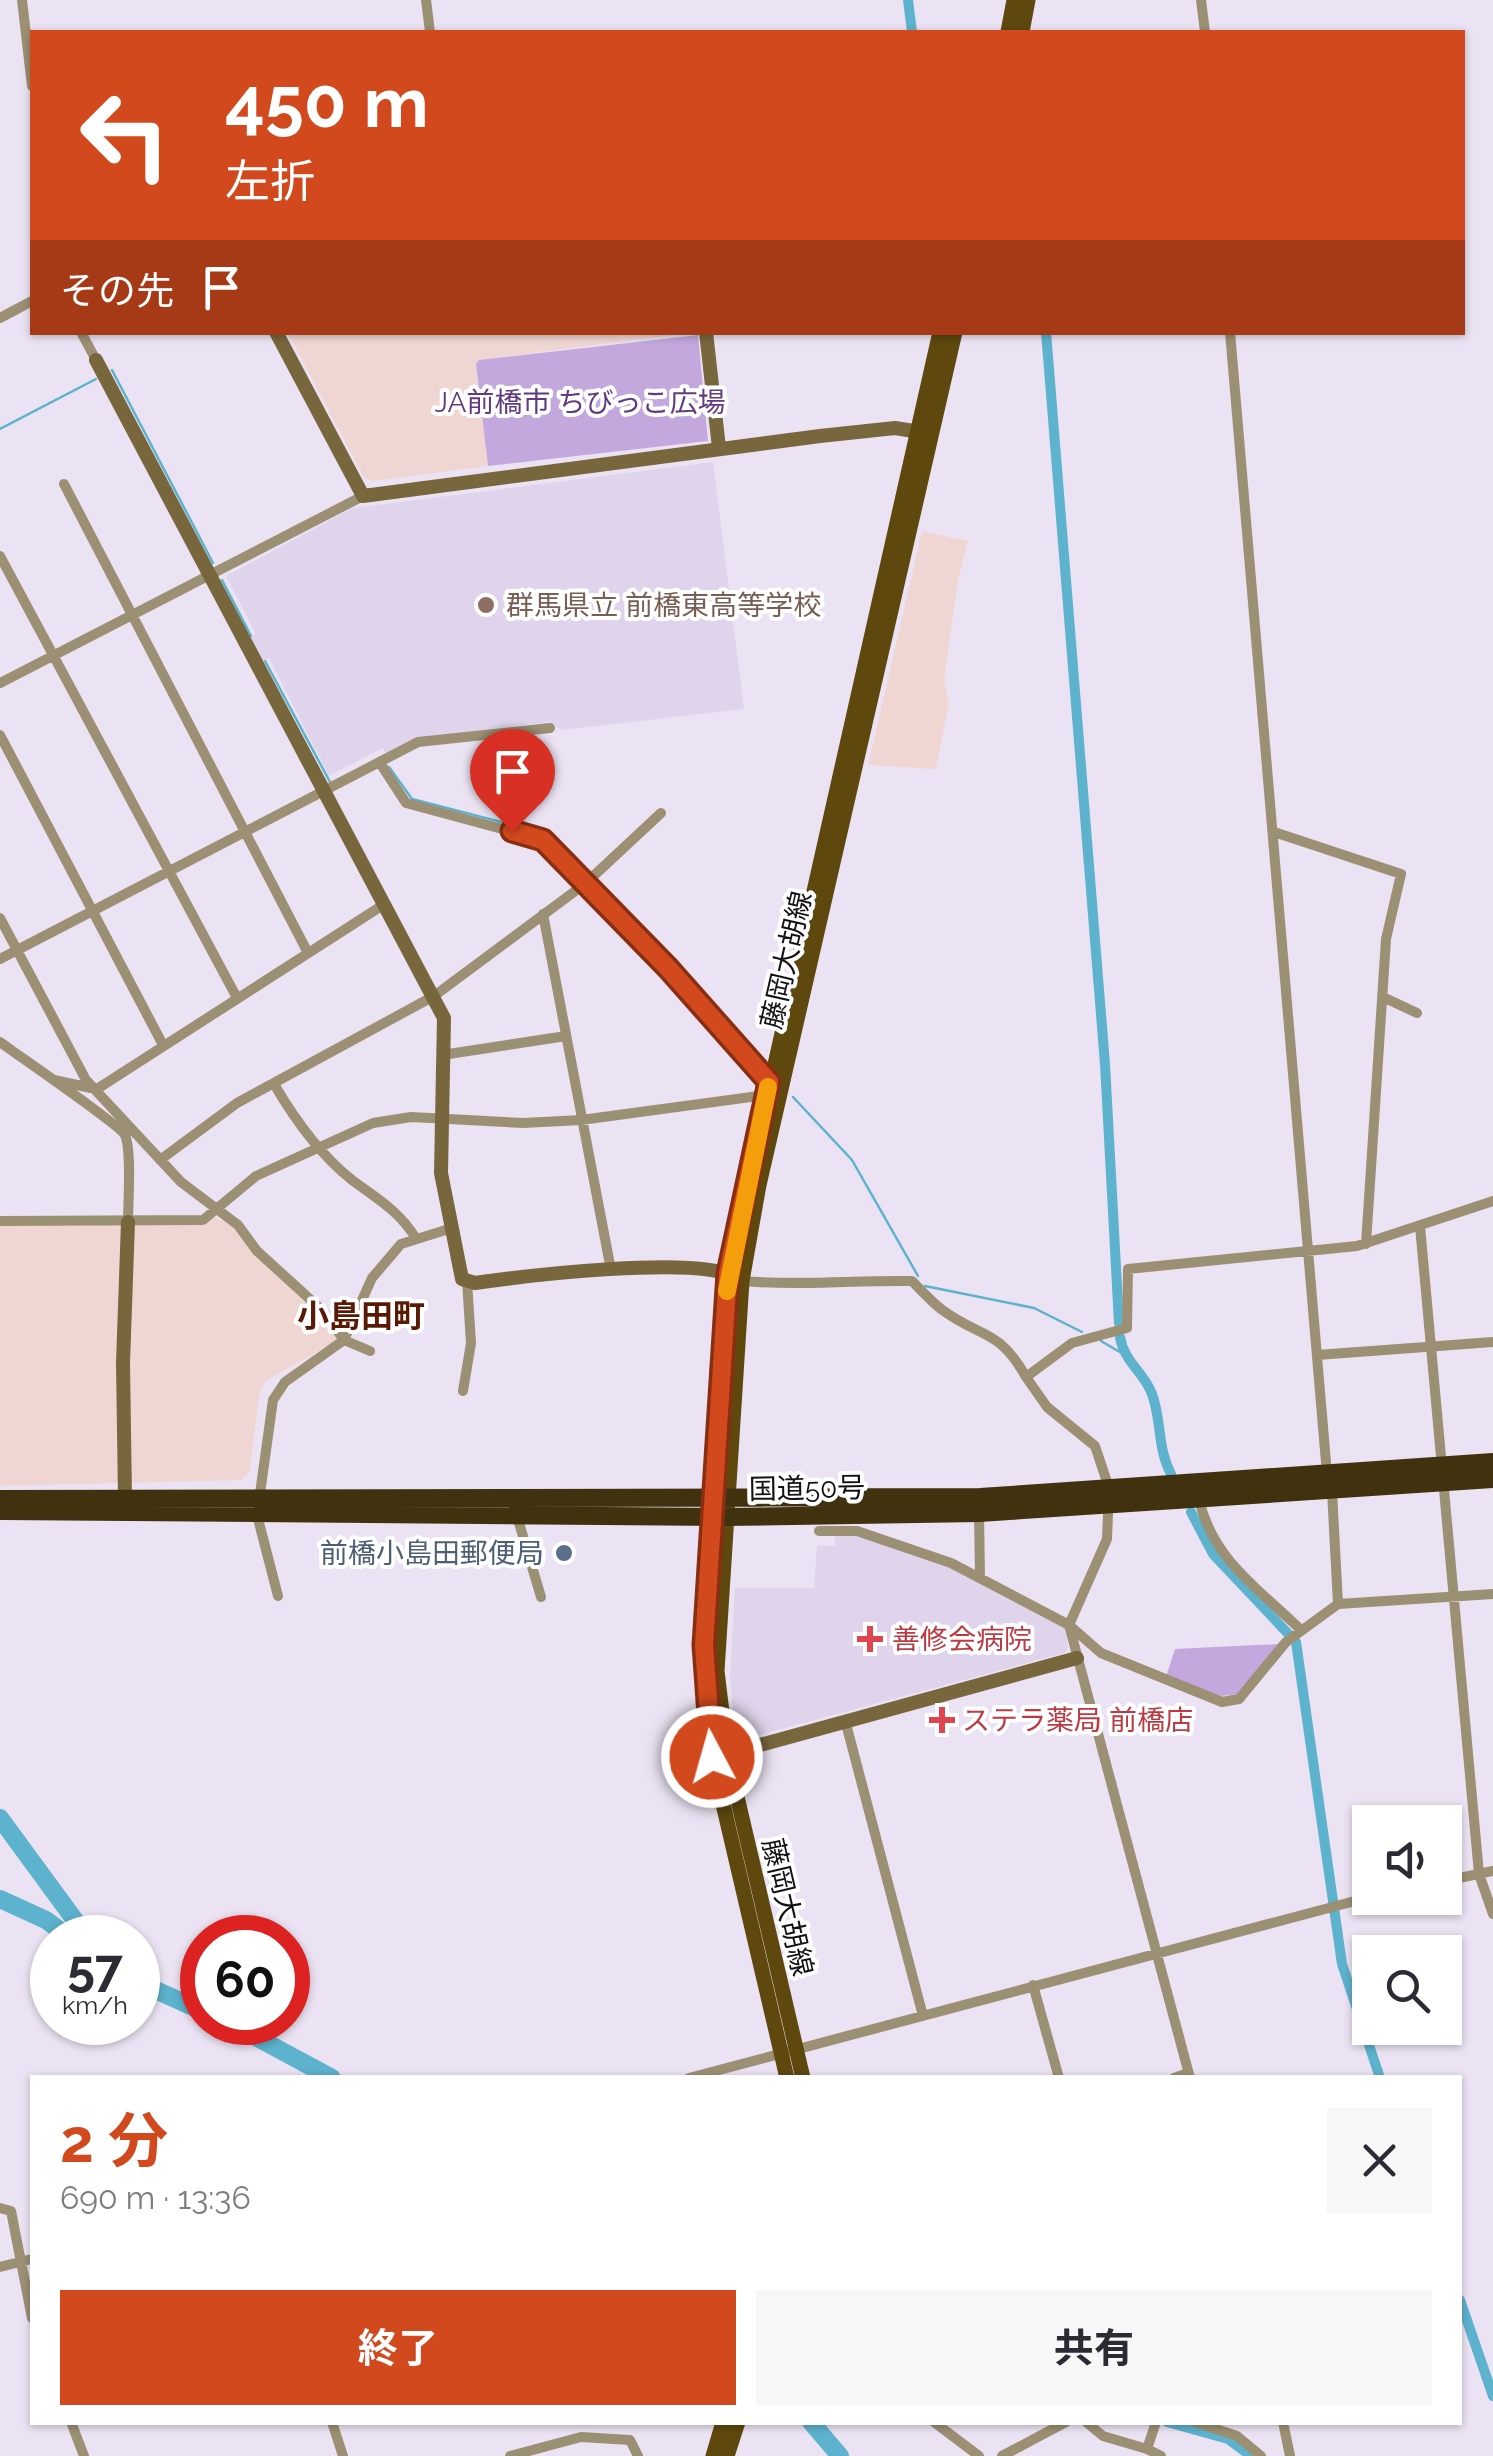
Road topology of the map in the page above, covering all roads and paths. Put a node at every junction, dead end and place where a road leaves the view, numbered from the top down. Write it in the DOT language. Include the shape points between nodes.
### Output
graph roads {
  1 [pos="22,0"];
  2 [pos="426,0"];
  3 [pos="1014,0"];
  4 [pos="1028,0"];
  5 [pos="1201,0"];
  6 [pos="430,30"];
  7 [pos="1008,30"];
  8 [pos="1022,30"];
  9 [pos="1204,30"];
  10 [pos="30,69"];
  11 [pos="30,302"];
  12 [pos="0,318"];
  13 [pos="83,335"];
  14 [pos="278,335"];
  15 [pos="706,335"];
  16 [pos="940,335"];
  17 [pos="954,335"];
  18 [pos="1230,335"];
  19 [pos="96,360"];
  20 [pos="924,433"];
  21 [pos="720,448"];
  22 [pos="64,484"];
  23 [pos="363,496"];
  24 [pos="0,556"];
  25 [pos="210,573"];
  26 [pos="132,613"];
  27 [pos="52,655"];
  28 [pos="0,683"];
  29 [pos="550,728"];
  30 [pos="0,734"];
  31 [pos="380,763"];
  32 [pos="324,792"];
  33 [pos="661,813"];
  34 [pos="246,832"];
  35 [pos="1274,832"];
  36 [pos="168,871"];
  37 [pos="586,884"];
  38 [pos="382,905"];
  39 [pos="93,910"];
  40 [pos="543,914"];
  41 [pos="0,918"];
  42 [pos="17,949"];
  43 [pos="307,951"];
  44 [pos="0,959"];
  45 [pos="236,996"];
  46 [pos="434,996"];
  47 [pos="1383,998"];
  48 [pos="1417,1013"];
  49 [pos="566,1036"];
  50 [pos="0,1042"];
  51 [pos="163,1045"];
  52 [pos="442,1055"];
  53 [pos="48,1079"];
  54 [pos="274,1084"];
  55 [pos="768,1088"];
  56 [pos="97,1090"];
  57 [pos="440,1118"];
  58 [pos="581,1120"];
  59 [pos="319,1146"];
  60 [pos="160,1160"];
  61 [pos="1493,1201"];
  62 [pos="216,1208"];
  63 [pos="0,1221"];
  64 [pos="128,1222"];
  65 [pos="1420,1226"];
  66 [pos="452,1228"];
  67 [pos="414,1237"];
  68 [pos="1366,1244"];
  69 [pos="1310,1253"];
  70 [pos="611,1270"];
  71 [pos="736,1277"];
  72 [pos="467,1281"];
  73 [pos="344,1340"];
  74 [pos="1493,1342"];
  75 [pos="1430,1346"];
  76 [pos="370,1351"];
  77 [pos="1317,1355"];
  78 [pos="1026,1377"];
  79 [pos="463,1391"];
  80 [pos="1493,1462"];
  81 [pos="1440,1474"];
  82 [pos="1493,1479"];
  83 [pos="1330,1482"];
  84 [pos="1110,1497"];
  85 [pos="0,1499"];
  86 [pos="124,1500"];
  87 [pos="1199,1500"];
  88 [pos="258,1506"];
  89 [pos="719,1508"];
  90 [pos="0,1511"];
  91 [pos="979,1513"];
  92 [pos="516,1516"];
  93 [pos="819,1531"];
  94 [pos="980,1577"];
  95 [pos="1493,1594"];
  96 [pos="278,1596"];
  97 [pos="541,1597"];
  98 [pos="1451,1597"];
  99 [pos="1338,1604"];
  100 [pos="1070,1625"];
  101 [pos="1301,1630"];
  102 [pos="1077,1658"];
  103 [pos="845,1720"];
  104 [pos="727,1754"];
  105 [pos="1493,1871"];
  106 [pos="1480,1874"];
  107 [pos="1462,1878"];
  108 [pos="1352,1902"];
  109 [pos="1493,1914"];
  110 [pos="1156,1954"];
  111 [pos="1033,1985"];
  112 [pos="923,2016"];
  113 [pos="789,2051"];
  114 [pos="700,2075"];
  115 [pos="787,2075"];
  116 [pos="801,2075"];
  117 [pos="1058,2075"];
  118 [pos="1189,2075"];
  119 [pos="0,2208"];
  120 [pos="30,2259"];
  121 [pos="19,2262"];
  122 [pos="0,2267"];
  123 [pos="30,2309"];
  124 [pos="72,2425"];
  125 [pos="333,2425"];
  126 [pos="938,2425"];
  127 [pos="1060,2425"];
  128 [pos="1090,2425"];
  129 [pos="1155,2425"];
  130 [pos="1204,2425"];
  131 [pos="1284,2425"];
  132 [pos="725,2441"];
  133 [pos="1147,2450"];
  134 [pos="546,2452"];
  135 [pos="84,2456"];
  136 [pos="343,2456"];
  137 [pos="510,2456"];
  138 [pos="638,2456"];
  139 [pos="713,2456"];
  140 [pos="979,2456"];
  141 [pos="1002,2456"];
  142 [pos="1161,2456"];
  143 [pos="1261,2456"];
  144 [pos="1290,2456"];
  1 -- 10 [label="street"];
  2 -- 6 [label="street"];
  3 -- 7 [label="main road"];
  4 -- 8 [label="main road"];
  5 -- 9 [label="street"];
  11 -- 12 [label="street"];
  13 -- 19 [label="street"];
  14 -- 23 [label="street"];
  15 -- 21 [label="street"];
  16 -- 20 [label="main road, 藤岡大胡線"];
  17 -- 20 [label="main road, 藤岡大胡線"];
  18 -- 35 [label="street"];
  19 -- 25 [label="street"];
  20 -- 21 [label="street" via="895,428"];
  20 -- 55 [label="main road, 藤岡大胡線"];
  20 -- 71 [label="main road, 藤岡大胡線"];
  21 -- 23 [label="street"];
  22 -- 26 [label="street"];
  23 -- 25 [label="street"];
  24 -- 27 [label="street"];
  25 -- 26 [label="street"];
  25 -- 32 [label="street"];
  26 -- 27 [label="street"];
  26 -- 34 [label="street"];
  27 -- 28 [label="street"];
  27 -- 36 [label="street"];
  29 -- 31 [label="street" via="418,742"];
  30 -- 39 [label="street"];
  31 -- 32 [label="street"];
  31 -- 37 [label="street" via="406,803 543,840"];
  32 -- 34 [label="street"];
  32 -- 38 [label="street"];
  33 -- 37 [label="street"];
  34 -- 36 [label="street"];
  34 -- 43 [label="street"];
  35 -- 47 [label="street" via="1402,874 1386,939"];
  35 -- 69 [label="street"];
  36 -- 39 [label="street"];
  36 -- 45 [label="street"];
  37 -- 40 [label="street"];
  37 -- 55 [label="street"];
  38 -- 43 [label="street"];
  38 -- 46 [label="street"];
  39 -- 42 [label="street"];
  39 -- 51 [label="street"];
  40 -- 46 [label="street"];
  40 -- 49 [label="street"];
  41 -- 42 [label="street"];
  42 -- 44 [label="street"];
  42 -- 56 [label="street"];
  43 -- 45 [label="street"];
  45 -- 51 [label="street"];
  46 -- 52 [label="street" via="444,1018"];
  46 -- 54 [label="street"];
  47 -- 48 [label="street"];
  47 -- 68 [label="street"];
  49 -- 52 [label="street"];
  49 -- 58 [label="street"];
  50 -- 53 [label="street"];
  51 -- 56 [label="street"];
  52 -- 57 [label="street"];
  53 -- 56 [label="street"];
  53 -- 64 [label="street" via="108,1116 126,1136"];
  54 -- 59 [label="street"];
  54 -- 60 [label="street"];
  55 -- 58 [label="street"];
  55 -- 71 [label="main road, 藤岡大胡線"];
  56 -- 60 [label="street"];
  57 -- 58 [label="street"];
  57 -- 59 [label="street" via="373,1123"];
  57 -- 66 [label="street"];
  58 -- 70 [label="street"];
  59 -- 62 [label="street" via="256,1176"];
  59 -- 67 [label="street" via="353,1180 381,1196"];
  60 -- 62 [label="street"];
  61 -- 65 [label="street"];
  62 -- 64 [label="street" via="203,1220"];
  62 -- 73 [label="street" via="323,1311"];
  63 -- 64 [label="street"];
  64 -- 86 [label="street"];
  65 -- 68 [label="street"];
  65 -- 75 [label="street"];
  66 -- 67 [label="street"];
  66 -- 72 [label="street"];
  67 -- 73 [label="street" via="372,1278"];
  68 -- 69 [label="street"];
  69 -- 77 [label="street"];
  69 -- 78 [label="street" via="1128,1269 1127,1328 1072,1343"];
  70 -- 71 [label="street"];
  70 -- 72 [label="street"];
  71 -- 78 [label="street" via="808,1286 912,1282 942,1310 997,1337"];
  71 -- 89 [label="main road, 藤岡大胡線"];
  72 -- 79 [label="street" via="471,1343"];
  73 -- 76 [label="street"];
  73 -- 88 [label="street" via="284,1382 273,1400"];
  74 -- 75 [label="street"];
  75 -- 77 [label="street"];
  75 -- 81 [label="street"];
  77 -- 83 [label="street"];
  78 -- 84 [label="street" via="1047,1406 1096,1446"];
  80 -- 81 [label="highway, 国道50号"];
  81 -- 82 [label="highway, 国道50号"];
  81 -- 83 [label="highway, 国道50号"];
  81 -- 98 [label="street"];
  83 -- 84 [label="highway, 国道50号"];
  83 -- 87 [label="highway, 国道50号"];
  83 -- 99 [label="street"];
  84 -- 87 [label="highway, 国道50号"];
  84 -- 89 [label="highway, 国道50号"];
  84 -- 91 [label="highway, 国道50号"];
  84 -- 100 [label="street" via="1107,1539"];
  85 -- 86 [label="highway, 国道50号"];
  86 -- 88 [label="highway, 国道50号"];
  87 -- 101 [label="street" via="1206,1530 1221,1552"];
  88 -- 89 [label="highway, 国道50号"];
  88 -- 90 [label="highway, 国道50号"];
  88 -- 92 [label="highway, 国道50号"];
  88 -- 96 [label="street"];
  89 -- 91 [label="highway, 国道50号"];
  89 -- 92 [label="highway, 国道50号"];
  89 -- 104 [label="main road, 藤岡大胡線" via="717,1671"];
  89 -- 113 [label="main road, 藤岡大胡線" via="704,1645 712,1757"];
  91 -- 94 [label="street"];
  92 -- 97 [label="street"];
  93 -- 94 [label="street" via="857,1530"];
  94 -- 100 [label="street"];
  95 -- 98 [label="street"];
  98 -- 99 [label="street"];
  98 -- 106 [label="street"];
  99 -- 101 [label="street"];
  100 -- 101 [label="street" via="1100,1653 1222,1702 1251,1689"];
  100 -- 102 [label="street"];
  102 -- 103 [label="street"];
  102 -- 110 [label="street"];
  103 -- 104 [label="street"];
  103 -- 112 [label="street"];
  104 -- 113 [label="main road, 藤岡大胡線"];
  105 -- 106 [label="street"];
  106 -- 107 [label="street"];
  106 -- 109 [label="street"];
  108 -- 110 [label="street"];
  110 -- 111 [label="street"];
  110 -- 118 [label="street"];
  111 -- 112 [label="street"];
  111 -- 117 [label="street"];
  112 -- 113 [label="street"];
  113 -- 114 [label="street"];
  113 -- 115 [label="main road, 藤岡大胡線"];
  113 -- 116 [label="main road, 藤岡大胡線"];
  119 -- 121 [label="street" via="11,2211"];
  120 -- 121 [label="street"];
  121 -- 122 [label="street"];
  121 -- 123 [label="street"];
  124 -- 135 [label="street"];
  125 -- 136 [label="street"];
  126 -- 140 [label="street"];
  127 -- 141 [label="street"];
  128 -- 133 [label="street"];
  129 -- 133 [label="street"];
  130 -- 143 [label="street" via="1237,2436"];
  131 -- 144 [label="street"];
  132 -- 139 [label="main road"];
  133 -- 142 [label="street"];
  134 -- 137 [label="street"];
  134 -- 138 [label="street" via="581,2437 615,2437 630,2440"];
}
